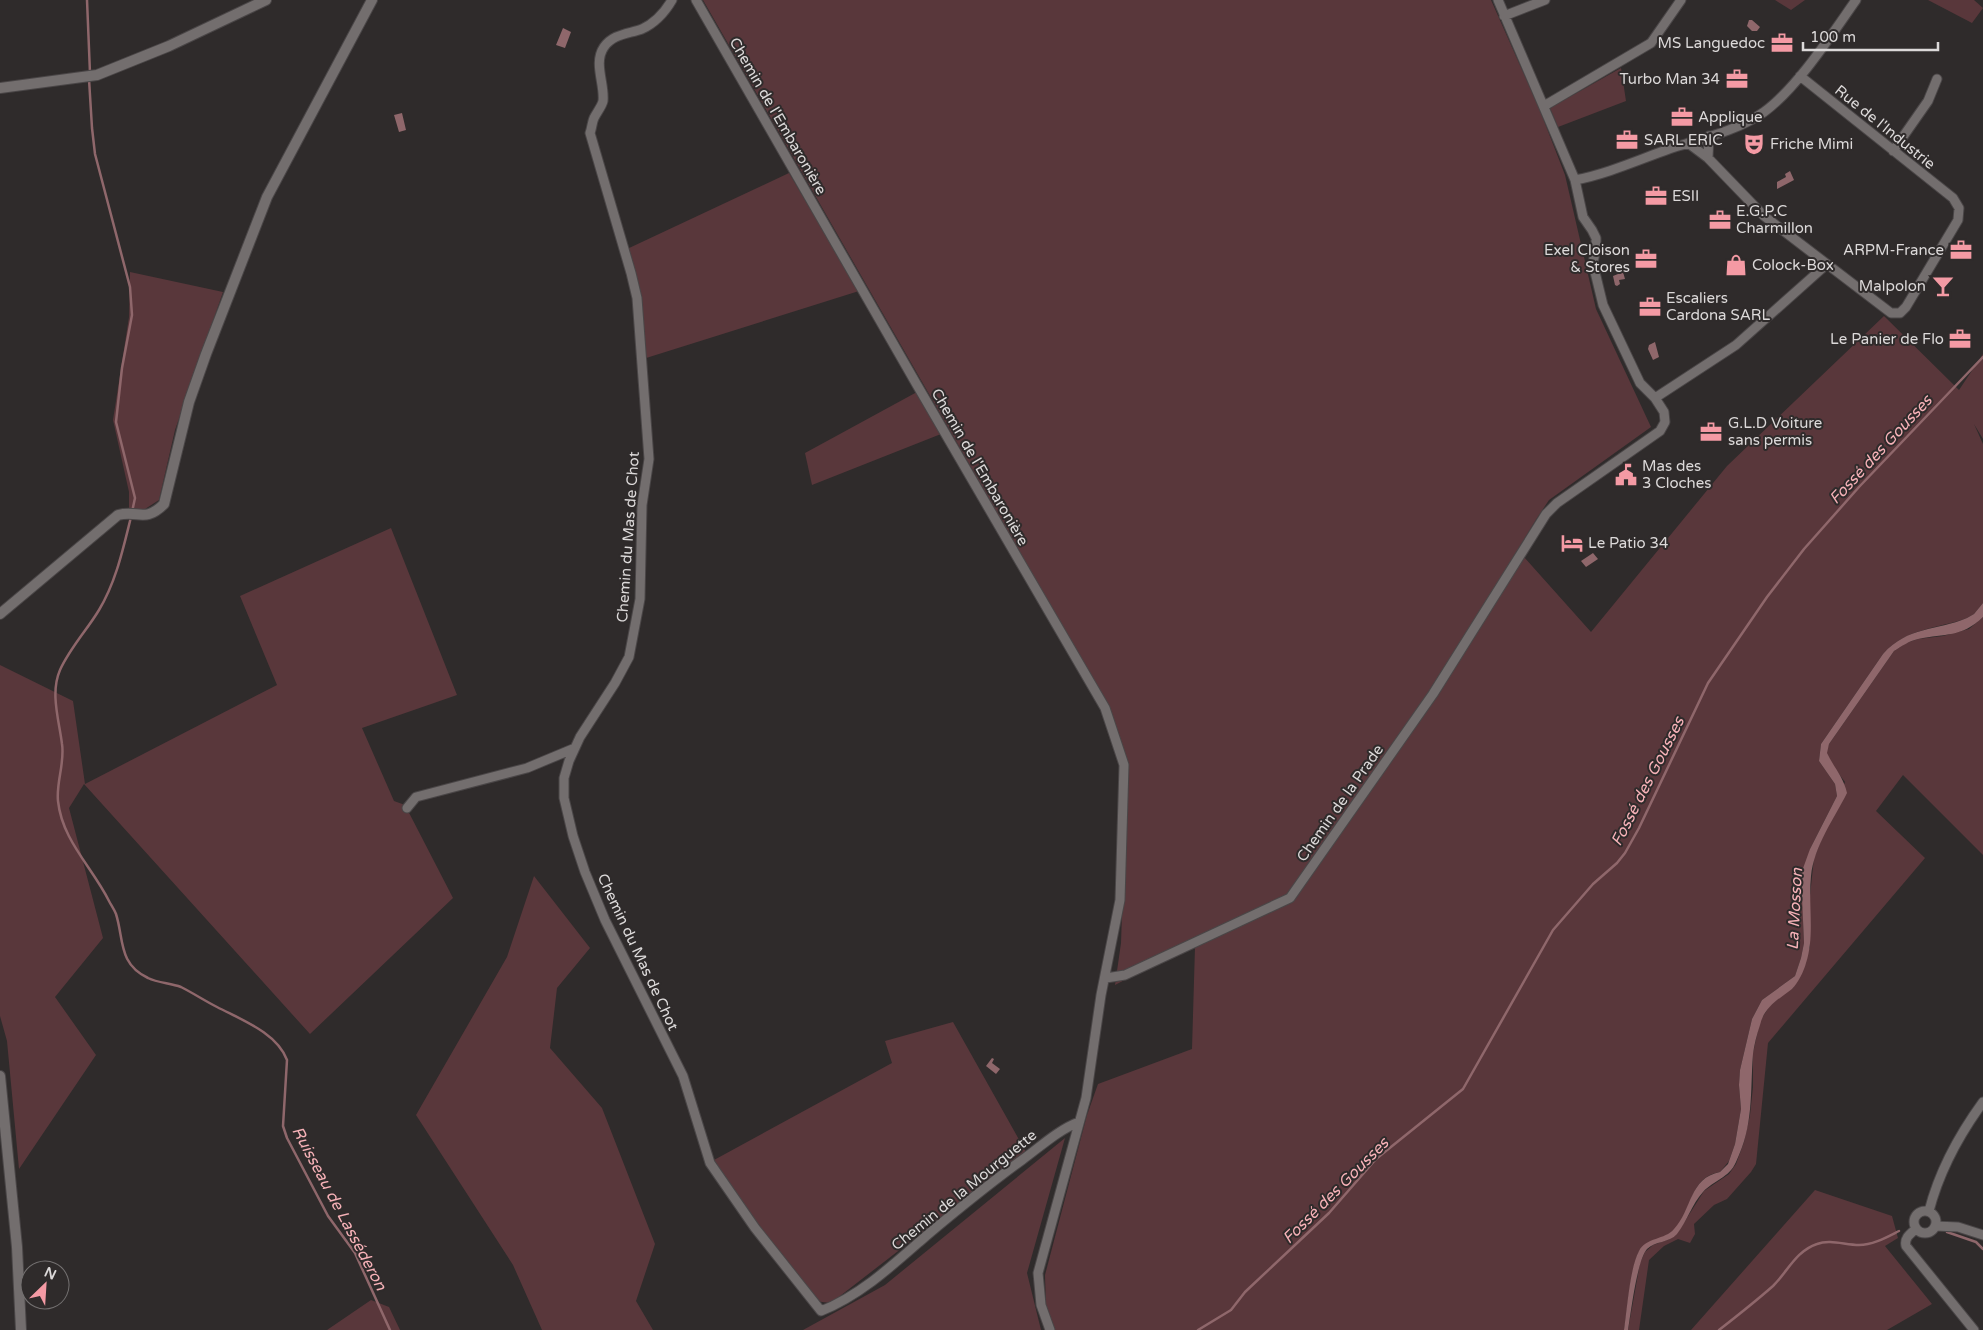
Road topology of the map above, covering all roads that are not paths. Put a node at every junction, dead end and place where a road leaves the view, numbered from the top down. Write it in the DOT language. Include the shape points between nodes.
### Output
graph roads {
  1 [pos="266,0"];
  2 [pos="372,0"];
  3 [pos="672,0"];
  4 [pos="696,0"];
  5 [pos="1498,0"];
  6 [pos="1545,0"];
  7 [pos="1681,0"];
  8 [pos="1856,0"];
  9 [pos="1504,16"];
  10 [pos="1800,76"];
  11 [pos="1937,79"];
  12 [pos="0,88"];
  13 [pos="1544,106"];
  14 [pos="1709,136"];
  15 [pos="1688,143"];
  16 [pos="1893,151"];
  17 [pos="1708,158"];
  18 [pos="1575,180"];
  19 [pos="1827,264"];
  20 [pos="1656,398"];
  21 [pos="0,614"];
  22 [pos="575,748"];
  23 [pos="407,808"];
  24 [pos="1106,978"];
  25 [pos="0,1076"];
  26 [pos="1983,1102"];
  27 [pos="1079,1122"];
  28 [pos="1928,1211"];
  29 [pos="1935,1226"];
  30 [pos="1916,1229"];
  31 [pos="1983,1235"];
  32 [pos="821,1311"];
  33 [pos="21,1330"];
  34 [pos="1050,1330"];
  35 [pos="1974,1330"];
  1 -- 12 [label="street" via="169,46 97,75"];
  2 -- 21 [label="street" via="267,197 189,402 164,504 155,512 118,516"];
  3 -- 22 [label="street, Chemin du Mas de Chot" via="655,21 611,40 603,48 600,58 603,102 590,133 637,298 649,459 642,505 640,599 632,646 615,683"];
  4 -- 24 [label="street, Chemin de l'Embaronière" via="1105,708 1124,765 1120,900"];
  5 -- 9 [label="street"];
  6 -- 9 [label="street"];
  7 -- 13 [label="street" via="1651,43"];
  8 -- 10 [label="street"];
  9 -- 13 [label="street"];
  10 -- 14 [label="street" via="1764,112"];
  10 -- 16 [label="street, Rue de l'Industrie"];
  11 -- 16 [label="street" via="1928,101"];
  13 -- 18 [label="street"];
  14 -- 15 [label="street"];
  14 -- 17 [label="street"];
  15 -- 17 [label="street"];
  15 -- 18 [label="street"];
  16 -- 19 [label="street, Rue de l'Industrie" via="1953,198 1959,208 1958,220 1900,313 1892,313"];
  17 -- 19 [label="street" via="1764,216"];
  18 -- 20 [label="street" via="1583,217 1596,238 1593,264 1603,305 1640,383"];
  19 -- 20 [label="street" via="1736,345"];
  20 -- 24 [label="street, Chemin de la Prade" via="1664,412 1665,422 1660,431 1546,514 1434,694 1290,898 1125,975"];
  22 -- 23 [label="street" via="527,768 416,797"];
  22 -- 32 [label="street, Chemin du Mas de Chot" via="562,789 573,836 605,920 682,1076 710,1163 755,1228"];
  24 -- 27 [label="street"];
  25 -- 33 [label="street" via="17,1247"];
  26 -- 28 [label="street" via="1954,1147"];
  27 -- 32 [label="street, Chemin de la Mourguette" via="1053,1136 982,1189 892,1266 842,1302"];
  27 -- 34 [label="street" via="1038,1273 1041,1305"];
  28 -- 29 [label="street" via="1936,1219"];
  28 -- 30 [label="street" via="1917,1214"];
  29 -- 30 [label="street" via="1927,1233"];
  29 -- 31 [label="street" via="1958,1227"];
  30 -- 35 [label="street" via="1906,1237 1906,1246"];
}
